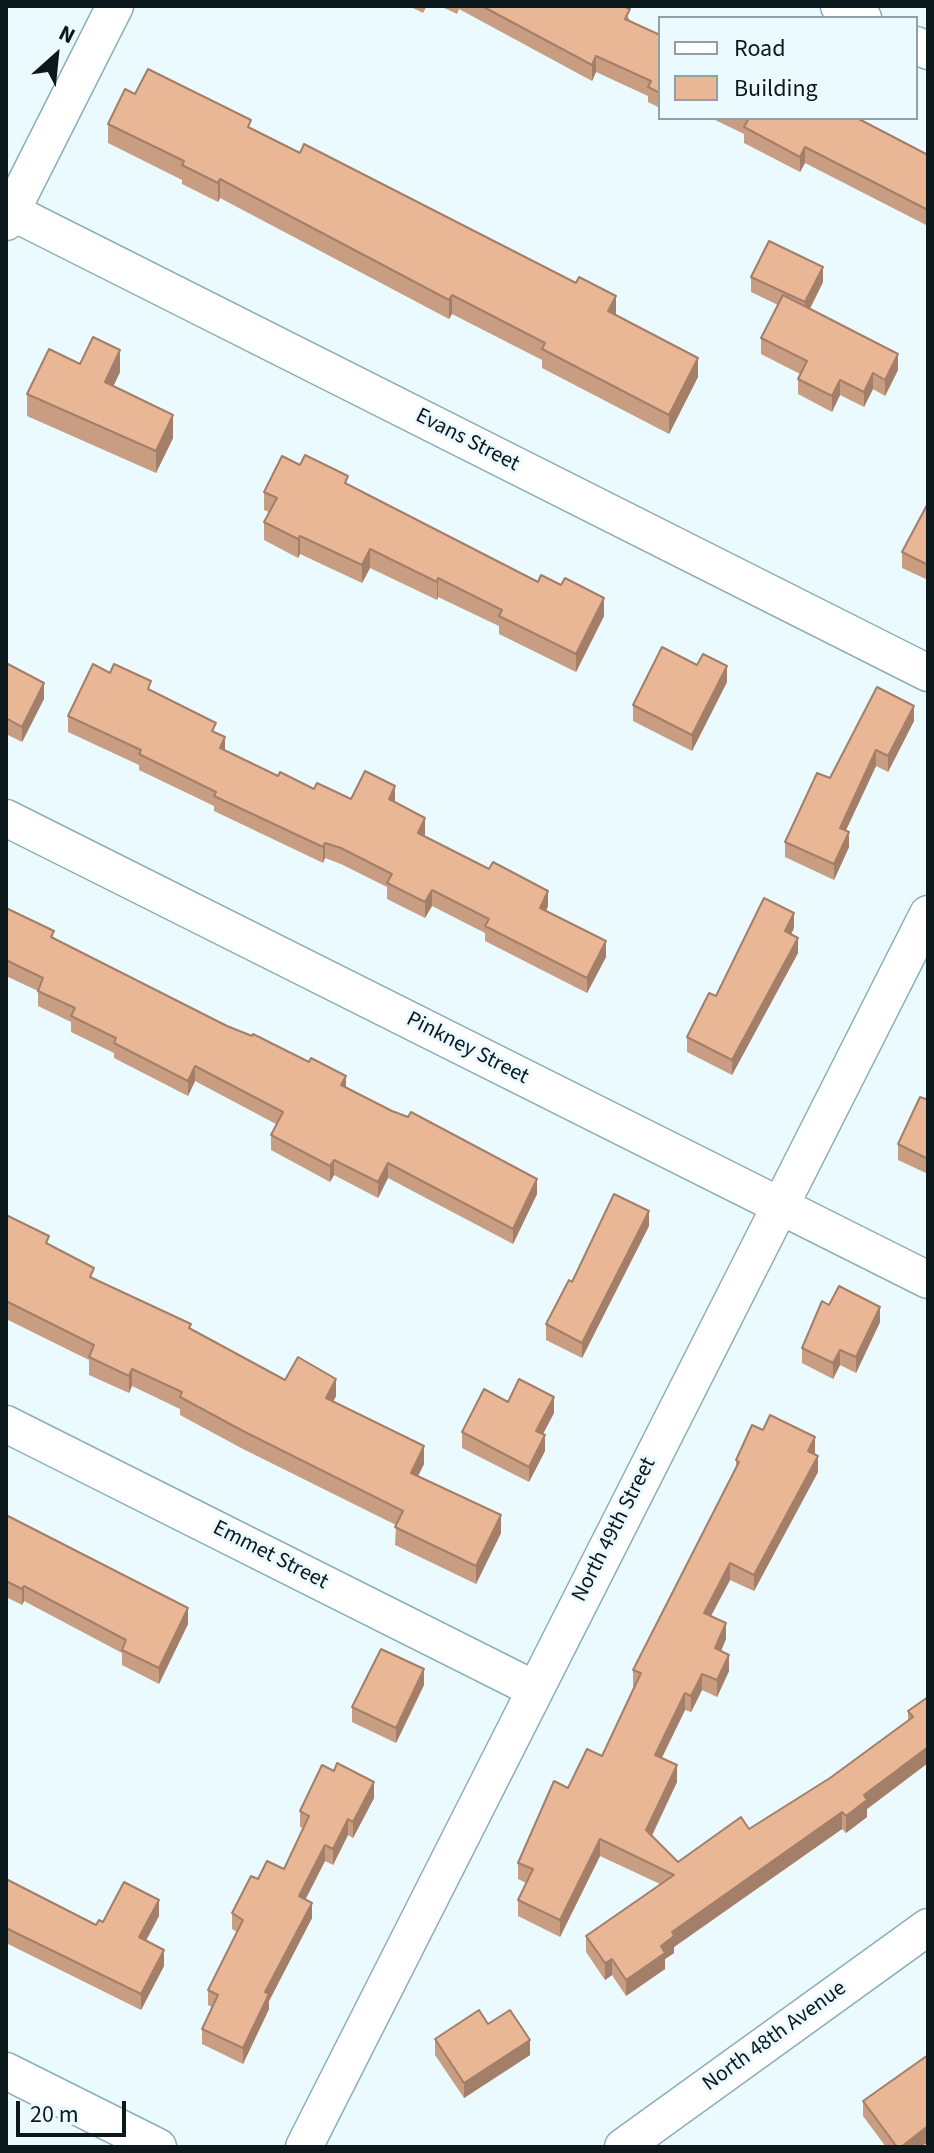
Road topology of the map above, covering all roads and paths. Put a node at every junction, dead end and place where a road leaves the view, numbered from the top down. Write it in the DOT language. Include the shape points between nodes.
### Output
graph roads {
  1 [pos="115,6"];
  2 [pos="839,6"];
  3 [pos="859,16"];
  4 [pos="8,214"];
  5 [pos="928,673"];
  6 [pos="6,818"];
  7 [pos="928,914"];
  8 [pos="781,1206"];
  9 [pos="928,1280"];
  10 [pos="6,1424"];
  11 [pos="534,1689"];
  12 [pos="928,1927"];
  13 [pos="6,2071"];
  14 [pos="158,2147"];
  15 [pos="304,2147"];
  16 [pos="623,2147"];
  1 -- 4 [label="street"];
  2 -- 3 [label="street"];
  4 -- 5 [label="street, Evans Street"];
  6 -- 8 [label="street, Pinkney Street"];
  7 -- 8 [label="street, North 49th Street"];
  8 -- 9 [label="street, Pinkney Street"];
  8 -- 11 [label="street, North 49th Street"];
  10 -- 11 [label="street, Emmet Street"];
  11 -- 15 [label="street, North 49th Street"];
  12 -- 16 [label="street, North 48th Avenue"];
  13 -- 14 [label="street"];
}
